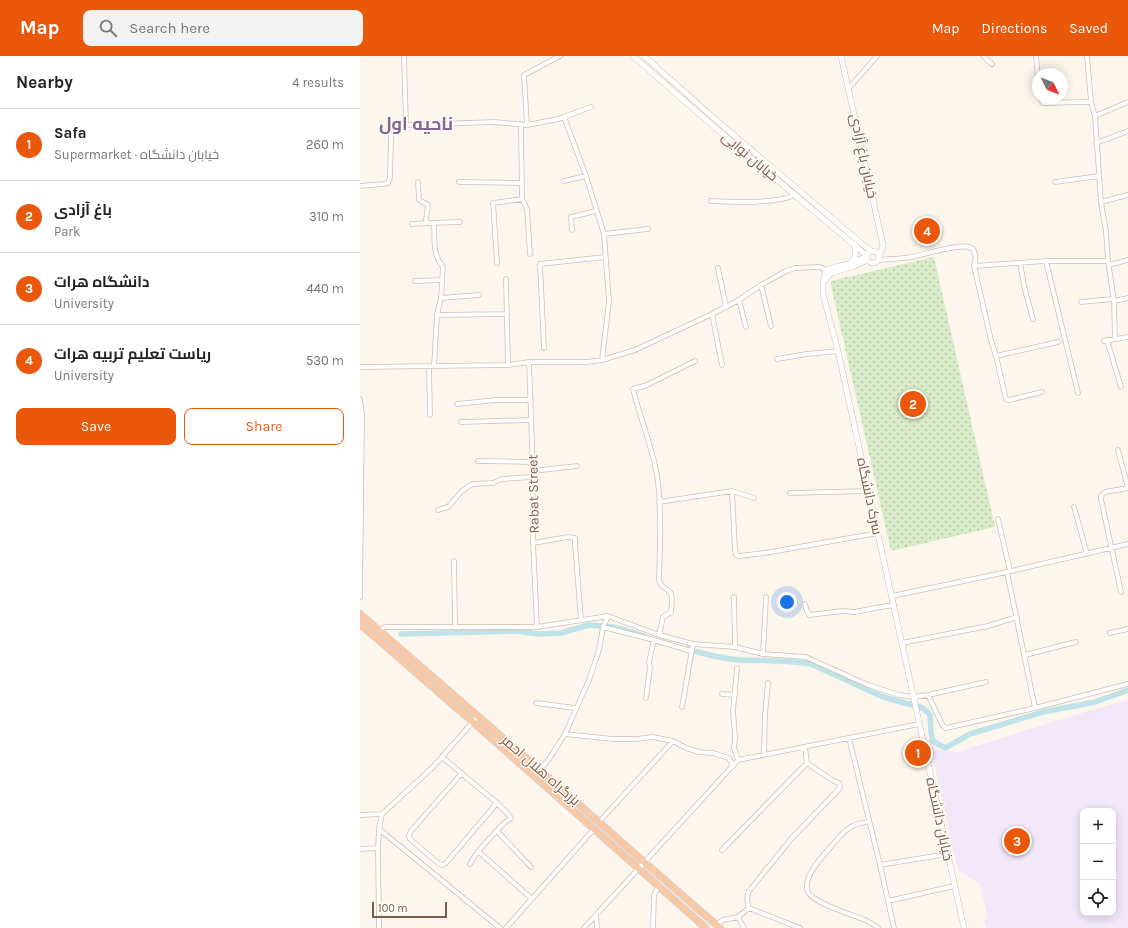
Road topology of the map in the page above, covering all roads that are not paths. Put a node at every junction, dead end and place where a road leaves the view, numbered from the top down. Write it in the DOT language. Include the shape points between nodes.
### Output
graph roads {
  1 [pos="404,56"];
  2 [pos="560,56"];
  3 [pos="633,56"];
  4 [pos="644,56"];
  5 [pos="842,56"];
  6 [pos="877,56"];
  7 [pos="983,56"];
  8 [pos="1036,56"];
  9 [pos="1087,56"];
  10 [pos="992,64"];
  11 [pos="1037,68"];
  12 [pos="849,88"];
  13 [pos="1068,102"];
  14 [pos="1091,102"];
  15 [pos="1128,102"];
  16 [pos="591,107"];
  17 [pos="1095,116"];
  18 [pos="564,118"];
  19 [pos="521,124"];
  20 [pos="527,125"];
  21 [pos="1128,131"];
  22 [pos="391,135"];
  23 [pos="1096,143"];
  24 [pos="586,176"];
  25 [pos="1099,176"];
  26 [pos="564,181"];
  27 [pos="418,182"];
  28 [pos="459,182"];
  29 [pos="1055,182"];
  30 [pos="522,183"];
  31 [pos="360,186"];
  32 [pos="796,195"];
  33 [pos="1128,195"];
  34 [pos="522,199"];
  35 [pos="711,201"];
  36 [pos="1101,202"];
  37 [pos="596,212"];
  38 [pos="460,222"];
  39 [pos="428,223"];
  40 [pos="434,223"];
  41 [pos="412,224"];
  42 [pos="648,229"];
  43 [pos="572,230"];
  44 [pos="604,234"];
  45 [pos="853,243"];
  46 [pos="871,251"];
  47 [pos="530,254"];
  48 [pos="605,256"];
  49 [pos="879,257"];
  50 [pos="867,258"];
  51 [pos="1128,260"];
  52 [pos="1046,261"];
  53 [pos="1020,262"];
  54 [pos="497,263"];
  55 [pos="1108,263"];
  56 [pos="849,264"];
  57 [pos="974,266"];
  58 [pos="718,268"];
  59 [pos="828,271"];
  60 [pos="506,279"];
  61 [pos="442,280"];
  62 [pos="415,281"];
  63 [pos="761,285"];
  64 [pos="479,295"];
  65 [pos="441,298"];
  66 [pos="1128,298"];
  67 [pos="739,300"];
  68 [pos="1113,300"];
  69 [pos="1081,302"];
  70 [pos="726,307"];
  71 [pos="507,314"];
  72 [pos="712,314"];
  73 [pos="437,315"];
  74 [pos="1032,319"];
  75 [pos="771,326"];
  76 [pos="746,328"];
  77 [pos="1128,337"];
  78 [pos="1115,339"];
  79 [pos="1058,342"];
  80 [pos="544,348"];
  81 [pos="838,351"];
  82 [pos="996,356"];
  83 [pos="777,359"];
  84 [pos="602,360"];
  85 [pos="695,361"];
  86 [pos="529,362"];
  87 [pos="508,365"];
  88 [pos="722,365"];
  89 [pos="432,366"];
  90 [pos="360,367"];
  91 [pos="1121,387"];
  92 [pos="1042,392"];
  93 [pos="1078,393"];
  94 [pos="360,400"];
  95 [pos="531,400"];
  96 [pos="457,404"];
  97 [pos="361,415"];
  98 [pos="430,415"];
  99 [pos="532,420"];
  100 [pos="461,422"];
  101 [pos="1118,450"];
  102 [pos="478,461"];
  103 [pos="532,462"];
  104 [pos="577,466"];
  105 [pos="533,471"];
  106 [pos="533,477"];
  107 [pos="1128,488"];
  108 [pos="732,491"];
  109 [pos="869,492"];
  110 [pos="790,493"];
  111 [pos="754,498"];
  112 [pos="659,502"];
  113 [pos="1074,507"];
  114 [pos="438,510"];
  115 [pos="998,519"];
  116 [pos="878,533"];
  117 [pos="533,543"];
  118 [pos="1128,544"];
  119 [pos="1111,548"];
  120 [pos="1087,554"];
  121 [pos="454,561"];
  122 [pos="1009,572"];
  123 [pos="1121,592"];
  124 [pos="892,596"];
  125 [pos="360,597"];
  126 [pos="734,597"];
  127 [pos="766,597"];
  128 [pos="805,604"];
  129 [pos="894,605"];
  130 [pos="360,614"];
  131 [pos="608,616"];
  132 [pos="1017,617"];
  133 [pos="581,620"];
  134 [pos="360,624"];
  135 [pos="455,626"];
  136 [pos="537,627"];
  137 [pos="603,628"];
  138 [pos="1128,629"];
  139 [pos="378,631"];
  140 [pos="1110,633"];
  141 [pos="659,635"];
  142 [pos="654,640"];
  143 [pos="1076,642"];
  144 [pos="902,643"];
  145 [pos="693,644"];
  146 [pos="735,647"];
  147 [pos="691,651"];
  148 [pos="762,654"];
  149 [pos="1025,655"];
  150 [pos="737,668"];
  151 [pos="986,682"];
  152 [pos="768,683"];
  153 [pos="1128,684"];
  154 [pos="722,694"];
  155 [pos="735,695"];
  156 [pos="928,695"];
  157 [pos="646,698"];
  158 [pos="914,700"];
  159 [pos="536,703"];
  160 [pos="682,707"];
  161 [pos="576,708"];
  162 [pos="1034,708"];
  163 [pos="916,710"];
  164 [pos="478,716"];
  165 [pos="473,722"];
  166 [pos="919,724"];
  167 [pos="564,734"];
  168 [pos="849,738"];
  169 [pos="673,741"];
  170 [pos="805,747"];
  171 [pos="764,755"];
  172 [pos="442,757"];
  173 [pos="738,760"];
  174 [pos="807,763"];
  175 [pos="733,766"];
  176 [pos="540,770"];
  177 [pos="462,773"];
  178 [pos="496,802"];
  179 [pos="382,814"];
  180 [pos="360,816"];
  181 [pos="599,822"];
  182 [pos="869,822"];
  183 [pos="379,829"];
  184 [pos="594,829"];
  185 [pos="497,831"];
  186 [pos="378,848"];
  187 [pos="360,849"];
  188 [pos="722,850"];
  189 [pos="478,851"];
  190 [pos="947,854"];
  191 [pos="644,862"];
  192 [pos="470,864"];
  193 [pos="880,865"];
  194 [pos="531,867"];
  195 [pos="638,868"];
  196 [pos="659,886"];
  197 [pos="954,886"];
  198 [pos="532,899"];
  199 [pos="888,901"];
  200 [pos="749,908"];
  201 [pos="596,915"];
  202 [pos="738,917"];
  203 [pos="718,926"];
  204 [pos="379,928"];
  205 [pos="500,928"];
  206 [pos="506,928"];
  207 [pos="584,928"];
  208 [pos="597,928"];
  209 [pos="654,928"];
  210 [pos="706,928"];
  211 [pos="744,928"];
  212 [pos="800,928"];
  213 [pos="878,928"];
  214 [pos="894,928"];
  215 [pos="964,928"];
  1 -- 19 [label="street" via="406,125 495,122"];
  2 -- 20 [label="street" via="524,75"];
  3 -- 32 [label="street, خیابان نوایی"];
  4 -- 46 [label="street, خیابان نوایی"];
  5 -- 12 [label="street, خیابان باغ آزادی"];
  6 -- 12 [label="street"];
  7 -- 10 [label="street"];
  8 -- 11 [label="street"];
  9 -- 14 [label="street"];
  12 -- 49 [label="street, خیابان باغ آزادی" via="883,245"];
  13 -- 14 [label="street"];
  14 -- 17 [label="street"];
  15 -- 17 [label="street"];
  16 -- 18 [label="street"];
  17 -- 23 [label="street"];
  18 -- 20 [label="street"];
  18 -- 24 [label="street"];
  19 -- 20 [label="street"];
  19 -- 30 [label="street"];
  21 -- 23 [label="street"];
  22 -- 31 [label="street" via="388,183"];
  23 -- 25 [label="street"];
  24 -- 26 [label="street"];
  24 -- 37 [label="street"];
  25 -- 29 [label="street"];
  25 -- 36 [label="street"];
  27 -- 39 [label="street" via="419,200 428,205"];
  28 -- 30 [label="street"];
  30 -- 34 [label="street"];
  32 -- 35 [label="street" via="777,200"];
  32 -- 45 [label="street, خیابان نوایی"];
  33 -- 36 [label="street"];
  34 -- 47 [label="street" via="526,209"];
  34 -- 54 [label="street" via="493,203"];
  36 -- 55 [label="street"];
  37 -- 43 [label="street" via="571,217"];
  37 -- 44 [label="street"];
  38 -- 40 [label="street"];
  39 -- 40 [label="street"];
  39 -- 41 [label="street"];
  40 -- 61 [label="street" via="436,252 443,267"];
  42 -- 44 [label="street"];
  44 -- 48 [label="street"];
  45 -- 50 [label="street, خیابان نوایی"];
  45 -- 56 [label="street" via="856,256"];
  46 -- 49 [label="street" via="876,251"];
  46 -- 50 [label="street"];
  48 -- 80 [label="street" via="540,264"];
  48 -- 84 [label="street" via="609,301"];
  49 -- 50 [label="street" via="877,262 872,263"];
  49 -- 57 [label="street" via="905,258 968,246 974,251"];
  50 -- 56 [label="street"];
  50 -- 59 [label="street" via="854,266"];
  51 -- 55 [label="street"];
  52 -- 53 [label="street"];
  52 -- 55 [label="street"];
  52 -- 93 [label="street"];
  53 -- 57 [label="street"];
  53 -- 74 [label="street"];
  55 -- 68 [label="street"];
  56 -- 59 [label="street" via="835,266"];
  57 -- 82 [label="street"];
  58 -- 70 [label="street"];
  59 -- 63 [label="street" via="820,267 795,268"];
  59 -- 81 [label="street, سرک دانشگاه" via="823,282 823,294"];
  60 -- 71 [label="street"];
  61 -- 62 [label="street"];
  61 -- 65 [label="street"];
  63 -- 67 [label="street"];
  63 -- 75 [label="street"];
  64 -- 65 [label="street"];
  65 -- 73 [label="street"];
  66 -- 68 [label="street"];
  67 -- 70 [label="street"];
  67 -- 76 [label="street"];
  68 -- 69 [label="street"];
  68 -- 78 [label="street"];
  70 -- 72 [label="street"];
  71 -- 73 [label="street"];
  71 -- 87 [label="street"];
  72 -- 84 [label="street" via="635,350"];
  72 -- 88 [label="street"];
  73 -- 89 [label="street"];
  77 -- 78 [label="street"];
  78 -- 91 [label="street" via="1106,341"];
  79 -- 82 [label="street"];
  81 -- 83 [label="street"];
  81 -- 109 [label="street, سرک دانشگاه"];
  82 -- 92 [label="street" via="1006,399"];
  84 -- 86 [label="street"];
  85 -- 112 [label="street" via="633,389 657,475"];
  86 -- 87 [label="street"];
  86 -- 95 [label="street, Rabat Street"];
  87 -- 89 [label="street"];
  89 -- 90 [label="street"];
  89 -- 98 [label="street"];
  94 -- 97 [label="street"];
  95 -- 96 [label="street"];
  95 -- 99 [label="street, Rabat Street"];
  97 -- 125 [label="street"];
  99 -- 100 [label="street"];
  99 -- 103 [label="street, Rabat Street"];
  101 -- 107 [label="street"];
  102 -- 103 [label="street"];
  103 -- 105 [label="street, Rabat Street"];
  104 -- 105 [label="street"];
  105 -- 106 [label="street, Rabat Street"];
  106 -- 114 [label="street" via="502,479 494,484 472,484 448,507"];
  106 -- 117 [label="street, Rabat Street"];
  107 -- 119 [label="street" via="1105,492 1100,499"];
  108 -- 111 [label="street"];
  108 -- 112 [label="street"];
  108 -- 116 [label="street" via="734,550 739,556"];
  109 -- 110 [label="street"];
  109 -- 116 [label="street, سرک دانشگاه"];
  112 -- 141 [label="street" via="659,580 672,597 671,612 663,616"];
  113 -- 120 [label="street"];
  115 -- 122 [label="street"];
  116 -- 124 [label="street, سرک دانشگاه"];
  117 -- 133 [label="street" via="575,538"];
  117 -- 136 [label="street, Rabat Street"];
  118 -- 119 [label="street"];
  119 -- 120 [label="street"];
  119 -- 123 [label="street"];
  120 -- 122 [label="street"];
  121 -- 135 [label="street"];
  122 -- 124 [label="street"];
  122 -- 132 [label="street"];
  124 -- 129 [label="street, سرک دانشگاه"];
  126 -- 146 [label="street"];
  127 -- 148 [label="street"];
  128 -- 129 [label="street" via="809,615 855,612"];
  129 -- 144 [label="street, سرک دانشگاه"];
  130 -- 139 [label="highway, بزرگراه هلال احمر"];
  131 -- 133 [label="street"];
  131 -- 137 [label="street"];
  131 -- 141 [label="street"];
  132 -- 144 [label="street" via="988,626"];
  132 -- 149 [label="street"];
  133 -- 136 [label="street"];
  134 -- 165 [label="highway, بزرگراه هلال احمر"];
  135 -- 136 [label="street"];
  135 -- 139 [label="street" via="385,627"];
  137 -- 142 [label="street"];
  137 -- 161 [label="street" via="589,680"];
  138 -- 140 [label="street"];
  139 -- 164 [label="highway, بزرگراه هلال احمر"];
  141 -- 145 [label="street"];
  142 -- 147 [label="street"];
  142 -- 157 [label="street"];
  143 -- 149 [label="street"];
  144 -- 158 [label="street, سرک دانشگاه"];
  145 -- 146 [label="street"];
  145 -- 147 [label="street"];
  146 -- 148 [label="street"];
  147 -- 160 [label="street"];
  148 -- 158 [label="street" via="806,657 878,689"];
  149 -- 162 [label="street"];
  150 -- 155 [label="street"];
  151 -- 156 [label="street"];
  152 -- 171 [label="street"];
  153 -- 162 [label="street"];
  154 -- 155 [label="street"];
  155 -- 173 [label="street" via="734,748"];
  156 -- 158 [label="street"];
  156 -- 162 [label="street" via="946,728"];
  158 -- 163 [label="street, سرک دانشگاه"];
  159 -- 161 [label="street"];
  161 -- 167 [label="street"];
  163 -- 166 [label="street, خیابان دانشگاه"];
  164 -- 165 [label="street"];
  164 -- 176 [label="highway, بزرگراه هلال احمر"];
  165 -- 172 [label="street"];
  165 -- 184 [label="highway, بزرگراه هلال احمر"];
  166 -- 168 [label="street"];
  166 -- 190 [label="street, خیابان دانشگاه"];
  167 -- 169 [label="street" via="613,739 653,737"];
  167 -- 176 [label="street"];
  168 -- 170 [label="street"];
  168 -- 182 [label="street"];
  169 -- 175 [label="street" via="699,752 729,758"];
  169 -- 181 [label="street"];
  170 -- 171 [label="street"];
  170 -- 174 [label="street"];
  171 -- 173 [label="street"];
  172 -- 177 [label="street"];
  172 -- 179 [label="street"];
  173 -- 175 [label="street"];
  174 -- 188 [label="street"];
  174 -- 200 [label="street" via="840,786 791,839 749,891"];
  175 -- 191 [label="street"];
  176 -- 181 [label="highway, بزرگراه هلال احمر"];
  177 -- 178 [label="street"];
  177 -- 178 [label="street" via="409,835 410,839 439,864 442,866 446,863"];
  178 -- 185 [label="street" via="511,818"];
  179 -- 180 [label="street"];
  179 -- 183 [label="street"];
  181 -- 191 [label="highway, بزرگراه هلال احمر"];
  182 -- 193 [label="street"];
  182 -- 213 [label="street" via="851,826 844,832 817,861 807,880 806,888 813,898 867,920"];
  183 -- 186 [label="street"];
  183 -- 205 [label="street"];
  184 -- 195 [label="highway, بزرگراه هلال احمر"];
  184 -- 198 [label="street"];
  185 -- 189 [label="street"];
  185 -- 194 [label="street"];
  186 -- 187 [label="street"];
  186 -- 204 [label="street"];
  189 -- 192 [label="street"];
  189 -- 198 [label="street"];
  190 -- 193 [label="street"];
  190 -- 197 [label="street, خیابان دانشگاه"];
  191 -- 195 [label="street"];
  191 -- 203 [label="highway, بزرگراه هلال احمر"];
  193 -- 199 [label="street"];
  195 -- 196 [label="highway, بزرگراه هلال احمر"];
  195 -- 201 [label="street"];
  196 -- 209 [label="street" via="654,895"];
  196 -- 210 [label="highway, بزرگراه هلال احمر"];
  197 -- 199 [label="street"];
  197 -- 215 [label="street, خیابان دانشگاه"];
  198 -- 206 [label="street"];
  199 -- 214 [label="street"];
  200 -- 202 [label="street"];
  200 -- 212 [label="street"];
  201 -- 207 [label="street"];
  201 -- 208 [label="street"];
  202 -- 203 [label="street" via="723,920"];
  202 -- 211 [label="street"];
}
